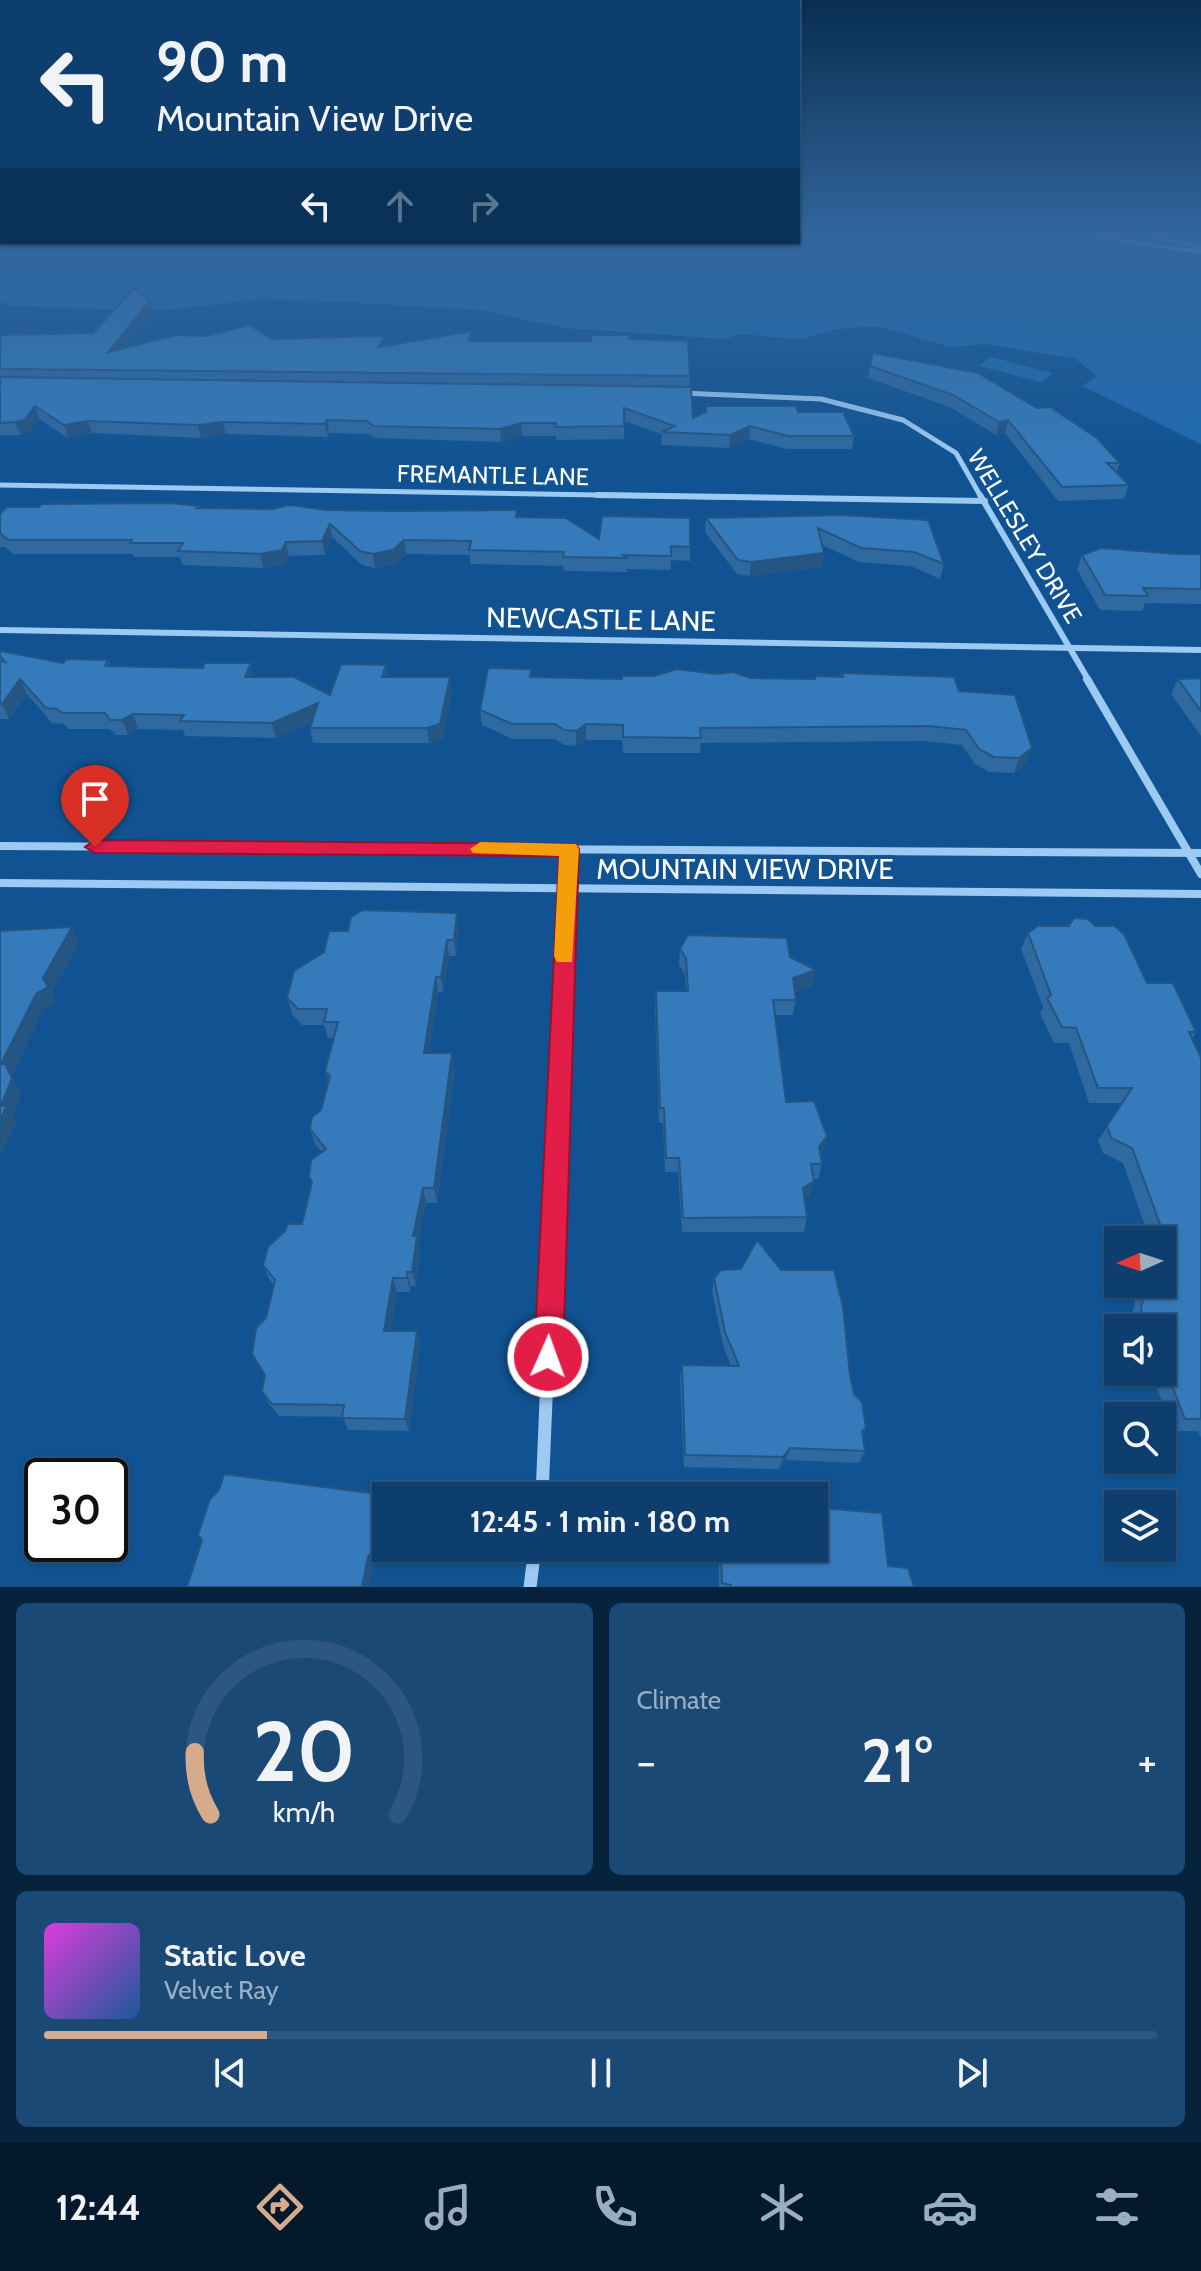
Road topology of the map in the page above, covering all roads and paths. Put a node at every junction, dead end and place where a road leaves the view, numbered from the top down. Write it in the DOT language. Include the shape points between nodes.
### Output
graph roads {
  1 [pos="675,393"];
  2 [pos="0,485"];
  3 [pos="985,501"];
  4 [pos="0,630"];
  5 [pos="1072,649"];
  6 [pos="1201,650"];
  7 [pos="0,846"];
  8 [pos="569,849"];
  9 [pos="1188,852"];
  10 [pos="1201,853"];
  11 [pos="1201,874"];
  12 [pos="0,883"];
  13 [pos="567,890"];
  14 [pos="1201,894"];
  15 [pos="543,1482"];
  16 [pos="533,1562"];
  17 [pos="530,1587"];
  1 -- 3 [label="street, WELLESLEY DRIVE" via="785,395 849,404 905,421 956,453"];
  2 -- 3 [label="street, FREMANTLE LANE"];
  3 -- 5 [label="street, WELLESLEY DRIVE"];
  4 -- 5 [label="street, NEWCASTLE LANE"];
  5 -- 6 [label="street, NEWCASTLE LANE"];
  5 -- 9 [label="street, WELLESLEY DRIVE"];
  7 -- 8 [label="street, MOUNTAIN VIEW DRIVE"];
  8 -- 9 [label="street, MOUNTAIN VIEW DRIVE"];
  8 -- 13 [label="street"];
  9 -- 10 [label="street, MOUNTAIN VIEW DRIVE"];
  9 -- 11 [label="street, WELLESLEY DRIVE"];
  12 -- 13 [label="street, MOUNTAIN VIEW DRIVE"];
  13 -- 14 [label="street, MOUNTAIN VIEW DRIVE"];
  13 -- 15 [label="street"];
  16 -- 17 [label="street"];
}
